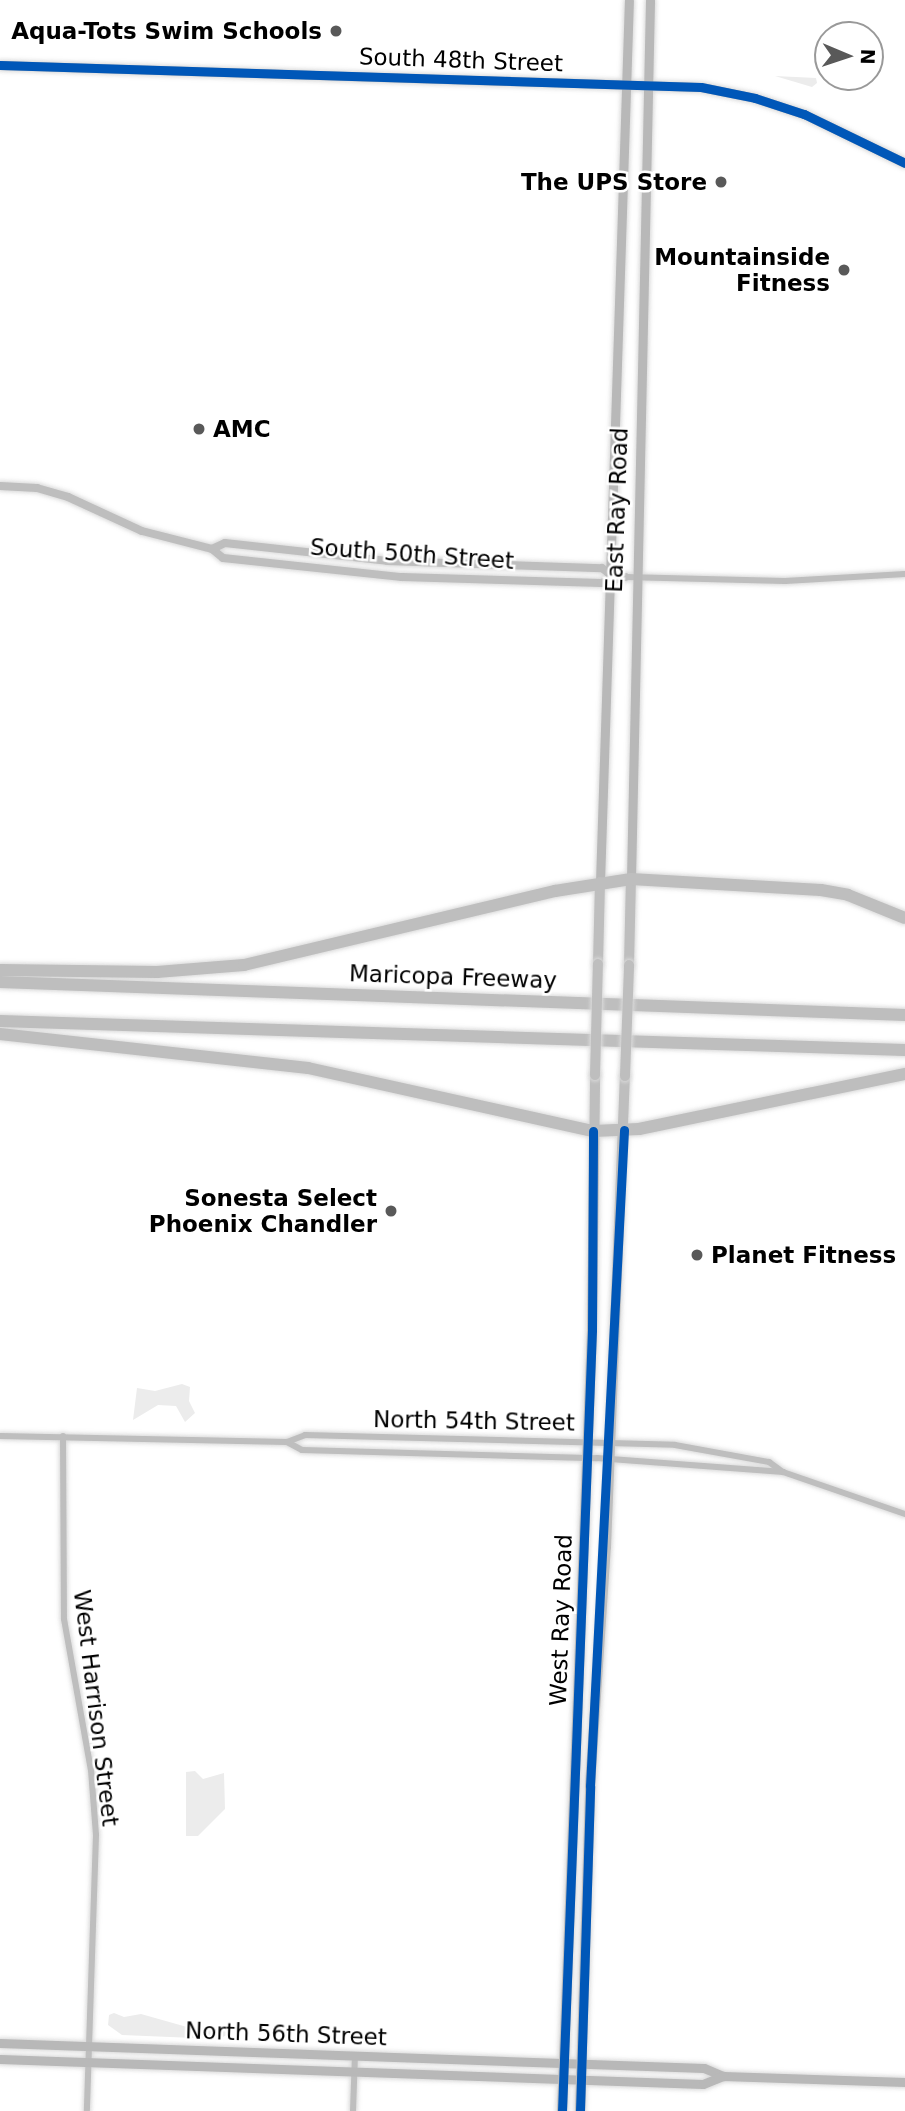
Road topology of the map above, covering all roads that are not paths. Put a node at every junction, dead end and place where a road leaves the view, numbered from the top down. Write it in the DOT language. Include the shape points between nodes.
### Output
graph roads {
  1 [pos="629,0"];
  2 [pos="650,0"];
  3 [pos="0,65"];
  4 [pos="626,84"];
  5 [pos="648,84"];
  6 [pos="905,163"];
  7 [pos="0,486"];
  8 [pos="212,549"];
  9 [pos="905,574"];
  10 [pos="613,577"];
  11 [pos="625,577"];
  12 [pos="636,578"];
  13 [pos="631,879"];
  14 [pos="600,882"];
  15 [pos="905,918"];
  16 [pos="0,970"];
  17 [pos="0,982"];
  18 [pos="905,1015"];
  19 [pos="596,1020"];
  20 [pos="0,1021"];
  21 [pos="627,1022"];
  22 [pos="0,1034"];
  23 [pos="905,1050"];
  24 [pos="905,1074"];
  25 [pos="624,1130"];
  26 [pos="593,1131"];
  27 [pos="0,1436"];
  28 [pos="63,1436"];
  29 [pos="587,1441"];
  30 [pos="287,1442"];
  31 [pos="609,1443"];
  32 [pos="587,1458"];
  33 [pos="609,1459"];
  34 [pos="783,1472"];
  35 [pos="905,1514"];
  36 [pos="0,2043"];
  37 [pos="89,2047"];
  38 [pos="355,2055"];
  39 [pos="0,2059"];
  40 [pos="89,2062"];
  41 [pos="572,2063"];
  42 [pos="355,2070"];
  43 [pos="723,2076"];
  44 [pos="571,2080"];
  45 [pos="905,2082"];
  46 [pos="87,2111"];
  47 [pos="353,2111"];
  48 [pos="562,2111"];
  49 [pos="580,2111"];
  1 -- 4 [label="main road, East Ray Road"];
  2 -- 5 [label="main road, East Ray Road"];
  3 -- 4 [label="main road, South 48th Street"];
  4 -- 5 [label="main road, South 48th Street"];
  4 -- 10 [label="main road, East Ray Road"];
  5 -- 6 [label="main road, South 48th Street" via="722,89 755,98 804,114"];
  5 -- 12 [label="main road, East Ray Road"];
  7 -- 8 [label="street, South 50th Street" via="37,488 168,541"];
  8 -- 10 [label="street, South 50th Street" via="225,543 387,561 602,568"];
  8 -- 10 [label="street, South 50th Street" via="223,558 387,576 601,583"];
  9 -- 12 [label="street, South 50th Street" via="785,581"];
  10 -- 11 [label="street, South 50th Street"];
  10 -- 14 [label="main road, East Ray Road"];
  11 -- 12 [label="street, South 50th Street"];
  12 -- 13 [label="main road, East Ray Road"];
  13 -- 14 [label="highway"];
  13 -- 15 [label="highway" via="848,895"];
  13 -- 21 [label="main road, East Ray Road, bridge"];
  14 -- 16 [label="highway" via="244,965 158,972"];
  14 -- 19 [label="main road, East Ray Road, bridge"];
  17 -- 18 [label="highway, Maricopa Freeway"];
  19 -- 26 [label="main road, West Ray Road, bridge"];
  20 -- 23 [label="highway"];
  21 -- 25 [label="main road, West Ray Road, bridge"];
  22 -- 26 [label="highway" via="308,1068"];
  24 -- 25 [label="highway"];
  25 -- 26 [label="highway"];
  25 -- 31 [label="main road, West Ray Road"];
  26 -- 29 [label="main road, West Ray Road"];
  27 -- 28 [label="street, North 54th Street"];
  28 -- 30 [label="street, North 54th Street"];
  28 -- 37 [label="street, West Harrison Street" via="64,1619 90,1770 96,1835"];
  29 -- 30 [label="street, North 54th Street" via="305,1435"];
  29 -- 31 [label="street, North 54th Street"];
  29 -- 32 [label="main road, West Ray Road"];
  30 -- 32 [label="street, North 54th Street" via="302,1450"];
  31 -- 33 [label="main road, West Ray Road"];
  31 -- 34 [label="street, North 54th Street" via="724,1451 768,1462"];
  32 -- 33 [label="street, North 54th Street"];
  32 -- 41 [label="main road, West Ray Road"];
  33 -- 34 [label="street, North 54th Street"];
  33 -- 41 [label="main road, West Ray Road"];
  34 -- 35 [label="street, North 54th Street"];
  36 -- 37 [label="main road, North 56th Street"];
  37 -- 38 [label="main road, North 56th Street"];
  37 -- 40 [label="street, West Harrison Street"];
  38 -- 41 [label="main road, North 56th Street"];
  38 -- 42 [label="street"];
  39 -- 40 [label="main road, North 56th Street"];
  40 -- 42 [label="main road, North 56th Street"];
  40 -- 46 [label="street, West Harrison Street"];
  41 -- 43 [label="main road, North 56th Street" via="704,2068"];
  41 -- 44 [label="main road, West Ray Road"];
  41 -- 44 [label="main road, West Ray Road"];
  42 -- 44 [label="main road, North 56th Street"];
  42 -- 47 [label="street"];
  43 -- 44 [label="main road, North 56th Street" via="703,2084"];
  43 -- 45 [label="main road"];
  44 -- 48 [label="main road, West Ray Road"];
  44 -- 49 [label="main road, West Ray Road"];
}
